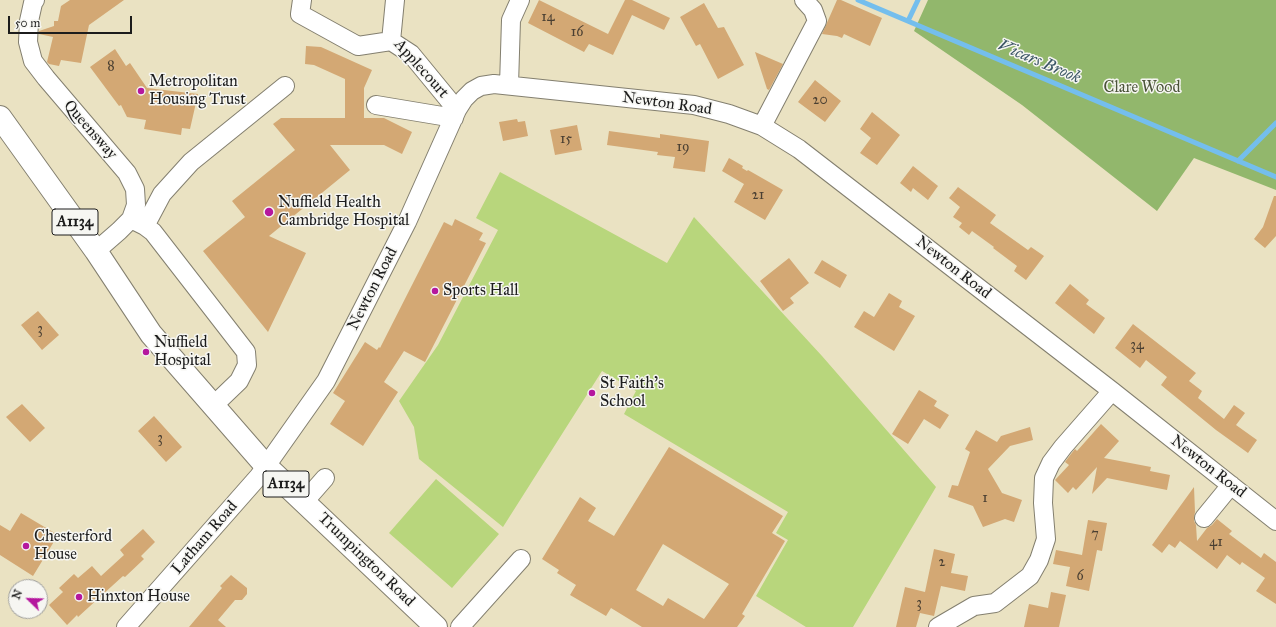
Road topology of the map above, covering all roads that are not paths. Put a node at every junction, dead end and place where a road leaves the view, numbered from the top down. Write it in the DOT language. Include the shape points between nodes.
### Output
graph roads {
  1 [pos="35,0"];
  2 [pos="302,0"];
  3 [pos="395,0"];
  4 [pos="520,0"];
  5 [pos="804,0"];
  6 [pos="391,41"];
  7 [pos="509,85"];
  8 [pos="285,86"];
  9 [pos="376,105"];
  10 [pos="456,114"];
  11 [pos="0,117"];
  12 [pos="762,126"];
  13 [pos="138,222"];
  14 [pos="96,251"];
  15 [pos="1112,391"];
  16 [pos="214,405"];
  17 [pos="266,466"];
  18 [pos="325,478"];
  19 [pos="1230,485"];
  20 [pos="304,502"];
  21 [pos="1204,518"];
  22 [pos="1276,521"];
  23 [pos="521,559"];
  24 [pos="126,627"];
  25 [pos="436,627"];
  26 [pos="460,627"];
  27 [pos="938,627"];
  1 -- 13 [label="street, Queensway" via="29,21 28,42 33,61 127,173 135,189"];
  2 -- 6 [label="street" via="300,14 358,46"];
  3 -- 6 [label="street, Applecourt"];
  4 -- 7 [label="street" via="511,20"];
  5 -- 12 [label="street" via="813,10 817,21"];
  6 -- 10 [label="street, Applecourt" via="411,54"];
  7 -- 10 [label="street, Newton Road" via="481,86 468,95"];
  7 -- 12 [label="street, Newton Road" via="694,105"];
  8 -- 13 [label="street" via="191,162"];
  9 -- 10 [label="street"];
  10 -- 17 [label="street, Newton Road" via="407,222 326,382"];
  11 -- 14 [label="main road, Trumpington Road / A1134"];
  12 -- 15 [label="street, Newton Road" via="799,149"];
  13 -- 14 [label="street" via="119,231"];
  13 -- 16 [label="street" via="153,232 246,352 247,365 239,381"];
  14 -- 16 [label="main road, Trumpington Road / A1134" via="145,326"];
  15 -- 19 [label="street, Newton Road"];
  15 -- 27 [label="street" via="1051,463 1044,478 1046,539 1030,576 995,602 974,606"];
  16 -- 17 [label="main road, Trumpington Road / A1134"];
  17 -- 20 [label="main road, Trumpington Road / A1134"];
  17 -- 24 [label="street, Latham Road"];
  18 -- 20 [label="street"];
  19 -- 21 [label="street"];
  19 -- 22 [label="street, Newton Road"];
  20 -- 25 [label="main road, Trumpington Road / A1134"];
  23 -- 26 [label="street"];
}
